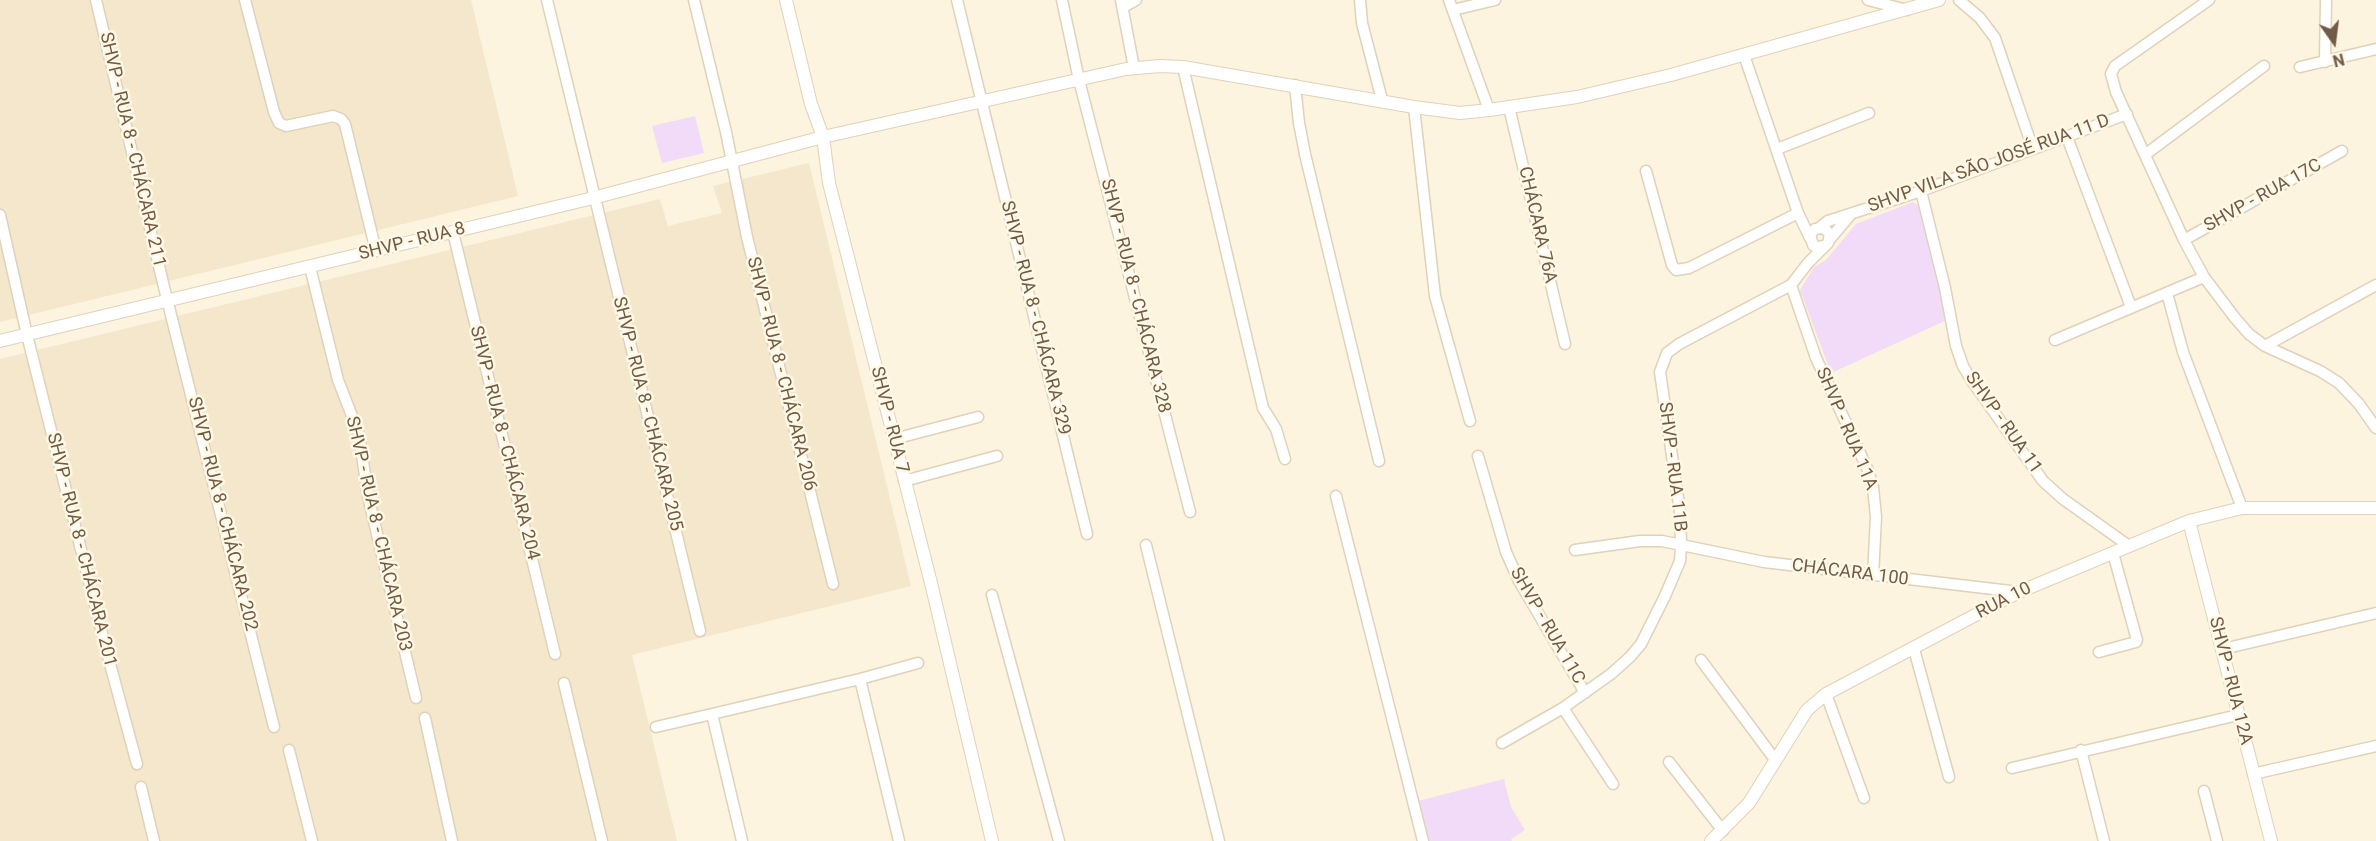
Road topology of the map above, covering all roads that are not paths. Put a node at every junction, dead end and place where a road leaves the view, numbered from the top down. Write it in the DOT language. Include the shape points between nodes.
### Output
graph roads {
  1 [pos="96,0"];
  2 [pos="245,0"];
  3 [pos="547,0"];
  4 [pos="694,0"];
  5 [pos="786,0"];
  6 [pos="957,0"];
  7 [pos="1062,0"];
  8 [pos="1136,0"];
  9 [pos="1360,0"];
  10 [pos="1495,0"];
  11 [pos="1868,0"];
  12 [pos="1939,0"];
  13 [pos="1959,0"];
  14 [pos="2209,0"];
  15 [pos="2326,0"];
  16 [pos="1122,4"];
  17 [pos="1451,5"];
  18 [pos="1913,6"];
  19 [pos="2376,49"];
  20 [pos="1744,55"];
  21 [pos="2325,62"];
  22 [pos="2264,66"];
  23 [pos="1183,67"];
  24 [pos="2300,67"];
  25 [pos="1134,68"];
  26 [pos="1080,80"];
  27 [pos="1295,85"];
  28 [pos="1382,100"];
  29 [pos="983,102"];
  30 [pos="1413,107"];
  31 [pos="1509,107"];
  32 [pos="1489,110"];
  33 [pos="1869,113"];
  34 [pos="2127,114"];
  35 [pos="823,137"];
  36 [pos="2067,137"];
  37 [pos="1777,149"];
  38 [pos="2033,149"];
  39 [pos="2343,151"];
  40 [pos="2146,154"];
  41 [pos="731,163"];
  42 [pos="1646,171"];
  43 [pos="1921,191"];
  44 [pos="593,198"];
  45 [pos="1852,214"];
  46 [pos="0,215"];
  47 [pos="1799,216"];
  48 [pos="453,231"];
  49 [pos="1814,234"];
  50 [pos="2184,240"];
  51 [pos="1827,243"];
  52 [pos="376,251"];
  53 [pos="1808,262"];
  54 [pos="310,267"];
  55 [pos="2204,277"];
  56 [pos="1791,285"];
  57 [pos="2376,285"];
  58 [pos="2167,293"];
  59 [pos="168,301"];
  60 [pos="2131,307"];
  61 [pos="27,335"];
  62 [pos="2055,340"];
  63 [pos="0,341"];
  64 [pos="1565,344"];
  65 [pos="2265,346"];
  66 [pos="978,417"];
  67 [pos="1470,421"];
  68 [pos="2375,422"];
  69 [pos="894,440"];
  70 [pos="997,456"];
  71 [pos="1478,456"];
  72 [pos="1285,459"];
  73 [pos="1379,461"];
  74 [pos="904,481"];
  75 [pos="1336,496"];
  76 [pos="2242,508"];
  77 [pos="2376,508"];
  78 [pos="1190,512"];
  79 [pos="2189,521"];
  80 [pos="1087,534"];
  81 [pos="1146,545"];
  82 [pos="1682,545"];
  83 [pos="2129,546"];
  84 [pos="1575,550"];
  85 [pos="2113,554"];
  86 [pos="1873,576"];
  87 [pos="832,584"];
  88 [pos="2019,592"];
  89 [pos="992,595"];
  90 [pos="2376,613"];
  91 [pos="700,631"];
  92 [pos="1914,649"];
  93 [pos="2223,649"];
  94 [pos="2099,652"];
  95 [pos="555,654"];
  96 [pos="1701,660"];
  97 [pos="918,663"];
  98 [pos="860,679"];
  99 [pos="564,683"];
  100 [pos="1585,693"];
  101 [pos="1826,694"];
  102 [pos="416,698"];
  103 [pos="1563,708"];
  104 [pos="712,714"];
  105 [pos="2238,715"];
  106 [pos="425,718"];
  107 [pos="274,727"];
  108 [pos="656,727"];
  109 [pos="1502,744"];
  110 [pos="2376,746"];
  111 [pos="289,750"];
  112 [pos="2082,750"];
  113 [pos="1776,761"];
  114 [pos="1669,762"];
  115 [pos="136,764"];
  116 [pos="2012,768"];
  117 [pos="2253,774"];
  118 [pos="1949,777"];
  119 [pos="1613,784"];
  120 [pos="141,788"];
  121 [pos="2204,791"];
  122 [pos="1864,798"];
  123 [pos="1723,831"];
  124 [pos="154,841"];
  125 [pos="312,841"];
  126 [pos="452,841"];
  127 [pos="602,841"];
  128 [pos="742,841"];
  129 [pos="899,841"];
  130 [pos="992,841"];
  131 [pos="1059,841"];
  132 [pos="1219,841"];
  133 [pos="1423,841"];
  134 [pos="1710,841"];
  135 [pos="2104,841"];
  136 [pos="2217,841"];
  137 [pos="2271,841"];
  1 -- 59 [label="street, SHVP - RUA 8 - CHÁCARA 211"];
  2 -- 52 [label="street" via="279,123 286,126 333,116 345,123"];
  3 -- 44 [label="street, SHVP - RUA 8 - CHÁCARA 205"];
  4 -- 41 [label="street, SHVP - RUA 8 - CHÁCARA 206"];
  5 -- 35 [label="street, SHVP - RUA 7"];
  6 -- 29 [label="street, SHVP - RUA 8 - CHÁCARA 329"];
  7 -- 26 [label="street, SHVP - RUA 8 - CHÁCARA 328"];
  8 -- 16 [label="street"];
  9 -- 28 [label="street"];
  10 -- 17 [label="street"];
  11 -- 18 [label="street"];
  12 -- 18 [label="street, SHVP - RUA 8"];
  13 -- 38 [label="street" via="1995,38"];
  14 -- 34 [label="street" via="2114,68 2113,84"];
  15 -- 21 [label="street"];
  16 -- 25 [label="street"];
  17 -- 32 [label="street"];
  18 -- 20 [label="street, SHVP - RUA 8"];
  19 -- 21 [label="street"];
  20 -- 31 [label="street, SHVP - RUA 8" via="1577,97"];
  20 -- 37 [label="street"];
  21 -- 24 [label="street"];
  22 -- 40 [label="street"];
  23 -- 25 [label="street, SHVP - RUA 8"];
  23 -- 27 [label="street, SHVP - RUA 8"];
  23 -- 72 [label="street" via="1263,408 1276,429"];
  25 -- 26 [label="street, SHVP - RUA 8"];
  26 -- 29 [label="street, SHVP - RUA 8"];
  26 -- 78 [label="street, SHVP - RUA 8 - CHÁCARA 328"];
  27 -- 28 [label="street, SHVP - RUA 8"];
  27 -- 73 [label="street" via="1305,154"];
  28 -- 30 [label="street, SHVP - RUA 8"];
  29 -- 35 [label="street, SHVP - RUA 8"];
  29 -- 80 [label="street, SHVP - RUA 8 - CHÁCARA 329"];
  30 -- 32 [label="street, SHVP - RUA 8" via="1460,113"];
  30 -- 67 [label="street" via="1435,296"];
  31 -- 32 [label="street, SHVP - RUA 8"];
  31 -- 64 [label="street, CHÁCARA 76A"];
  33 -- 37 [label="street"];
  34 -- 36 [label="street, SHVP VILA SÃO JOSÉ RUA 11 D"];
  34 -- 40 [label="street"];
  35 -- 41 [label="street, SHVP - RUA 8"];
  35 -- 69 [label="street, SHVP - RUA 7" via="829,183"];
  36 -- 38 [label="street, SHVP VILA SÃO JOSÉ RUA 11 D"];
  36 -- 60 [label="street"];
  37 -- 47 [label="street"];
  38 -- 43 [label="street, SHVP VILA SÃO JOSÉ RUA 11 D"];
  39 -- 50 [label="street, SHVP - RUA 17C"];
  40 -- 50 [label="street"];
  41 -- 44 [label="street, SHVP - RUA 8"];
  41 -- 87 [label="street, SHVP - RUA 8 - CHÁCARA 206"];
  42 -- 47 [label="street" via="1672,265 1678,271"];
  43 -- 45 [label="street, SHVP VILA SÃO JOSÉ RUA 11 D"];
  43 -- 83 [label="street, SHVP - RUA 11" via="1956,346 1972,381 2043,481"];
  44 -- 48 [label="street, SHVP - RUA 8"];
  44 -- 91 [label="street, SHVP - RUA 8 - CHÁCARA 205"];
  45 -- 49 [label="street, SHVP VILA SÃO JOSÉ RUA 11 D" via="1828,221"];
  45 -- 51 [label="street, SHVP - RUA 11B"];
  46 -- 61 [label="street, SHVP - RUA 8 - CHÁCARA 201"];
  47 -- 49 [label="street"];
  48 -- 52 [label="street, SHVP - RUA 8"];
  48 -- 95 [label="street, SHVP - RUA 8 - CHÁCARA 204"];
  49 -- 51 [label="street" via="1816,247"];
  49 -- 51 [label="street" via="1827,231"];
  49 -- 53 [label="street"];
  50 -- 55 [label="street"];
  51 -- 53 [label="street, SHVP - RUA 11B"];
  52 -- 54 [label="street, SHVP - RUA 8"];
  53 -- 56 [label="street, SHVP - RUA 11B"];
  54 -- 59 [label="street, SHVP - RUA 8"];
  54 -- 102 [label="street, SHVP - RUA 8 - CHÁCARA 203" via="338,380 359,434 370,506"];
  55 -- 58 [label="street"];
  55 -- 65 [label="street" via="2249,334"];
  56 -- 82 [label="street, SHVP - RUA 11B" via="1679,344 1662,362 1660,372"];
  56 -- 86 [label="street, SHVP - RUA 11A" via="1816,358 1873,487"];
  57 -- 65 [label="street"];
  58 -- 60 [label="street"];
  58 -- 76 [label="street" via="2183,352"];
  59 -- 61 [label="street, SHVP - RUA 8"];
  59 -- 107 [label="street, SHVP - RUA 8 - CHÁCARA 202"];
  60 -- 62 [label="street"];
  61 -- 63 [label="street, SHVP - RUA 8"];
  61 -- 115 [label="street, SHVP - RUA 8 - CHÁCARA 201"];
  65 -- 68 [label="street" via="2320,370 2339,383"];
  66 -- 69 [label="street"];
  69 -- 74 [label="street, SHVP - RUA 7"];
  70 -- 74 [label="street"];
  71 -- 100 [label="street, SHVP - RUA 11C" via="1506,552 1519,581"];
  74 -- 130 [label="street, SHVP - RUA 7"];
  75 -- 133 [label="street"];
  76 -- 77 [label="street, RUA 10"];
  76 -- 79 [label="street, RUA 10"];
  79 -- 83 [label="street, RUA 10"];
  79 -- 93 [label="street, SHVP - RUA 12A"];
  81 -- 132 [label="street"];
  82 -- 84 [label="street, CHÁCARA 100" via="1640,542"];
  82 -- 86 [label="street, CHÁCARA 100" via="1764,562"];
  82 -- 100 [label="street, SHVP - RUA 11B" via="1680,561 1641,644"];
  83 -- 85 [label="street, RUA 10"];
  85 -- 88 [label="street, RUA 10"];
  85 -- 94 [label="street" via="2137,640"];
  86 -- 88 [label="street, CHÁCARA 100"];
  88 -- 92 [label="street, RUA 10"];
  89 -- 131 [label="street"];
  90 -- 93 [label="street"];
  92 -- 101 [label="street, RUA 10"];
  92 -- 118 [label="street"];
  93 -- 105 [label="street, SHVP - RUA 12A"];
  96 -- 113 [label="street"];
  97 -- 98 [label="street"];
  98 -- 104 [label="street"];
  98 -- 129 [label="street"];
  99 -- 127 [label="street"];
  100 -- 103 [label="street, SHVP - RUA 11B"];
  101 -- 113 [label="street, RUA 10" via="1807,710"];
  101 -- 122 [label="street"];
  103 -- 109 [label="street, SHVP - RUA 11B"];
  103 -- 119 [label="street"];
  104 -- 108 [label="street"];
  104 -- 128 [label="street"];
  105 -- 112 [label="street"];
  105 -- 117 [label="street, SHVP - RUA 12A"];
  106 -- 126 [label="street"];
  110 -- 117 [label="street"];
  111 -- 125 [label="street"];
  112 -- 116 [label="street"];
  112 -- 135 [label="street"];
  113 -- 123 [label="street, RUA 10" via="1749,803"];
  114 -- 123 [label="street"];
  117 -- 137 [label="street, SHVP - RUA 12A"];
  120 -- 124 [label="street"];
  121 -- 136 [label="street"];
  123 -- 134 [label="street, RUA 10"];
}
